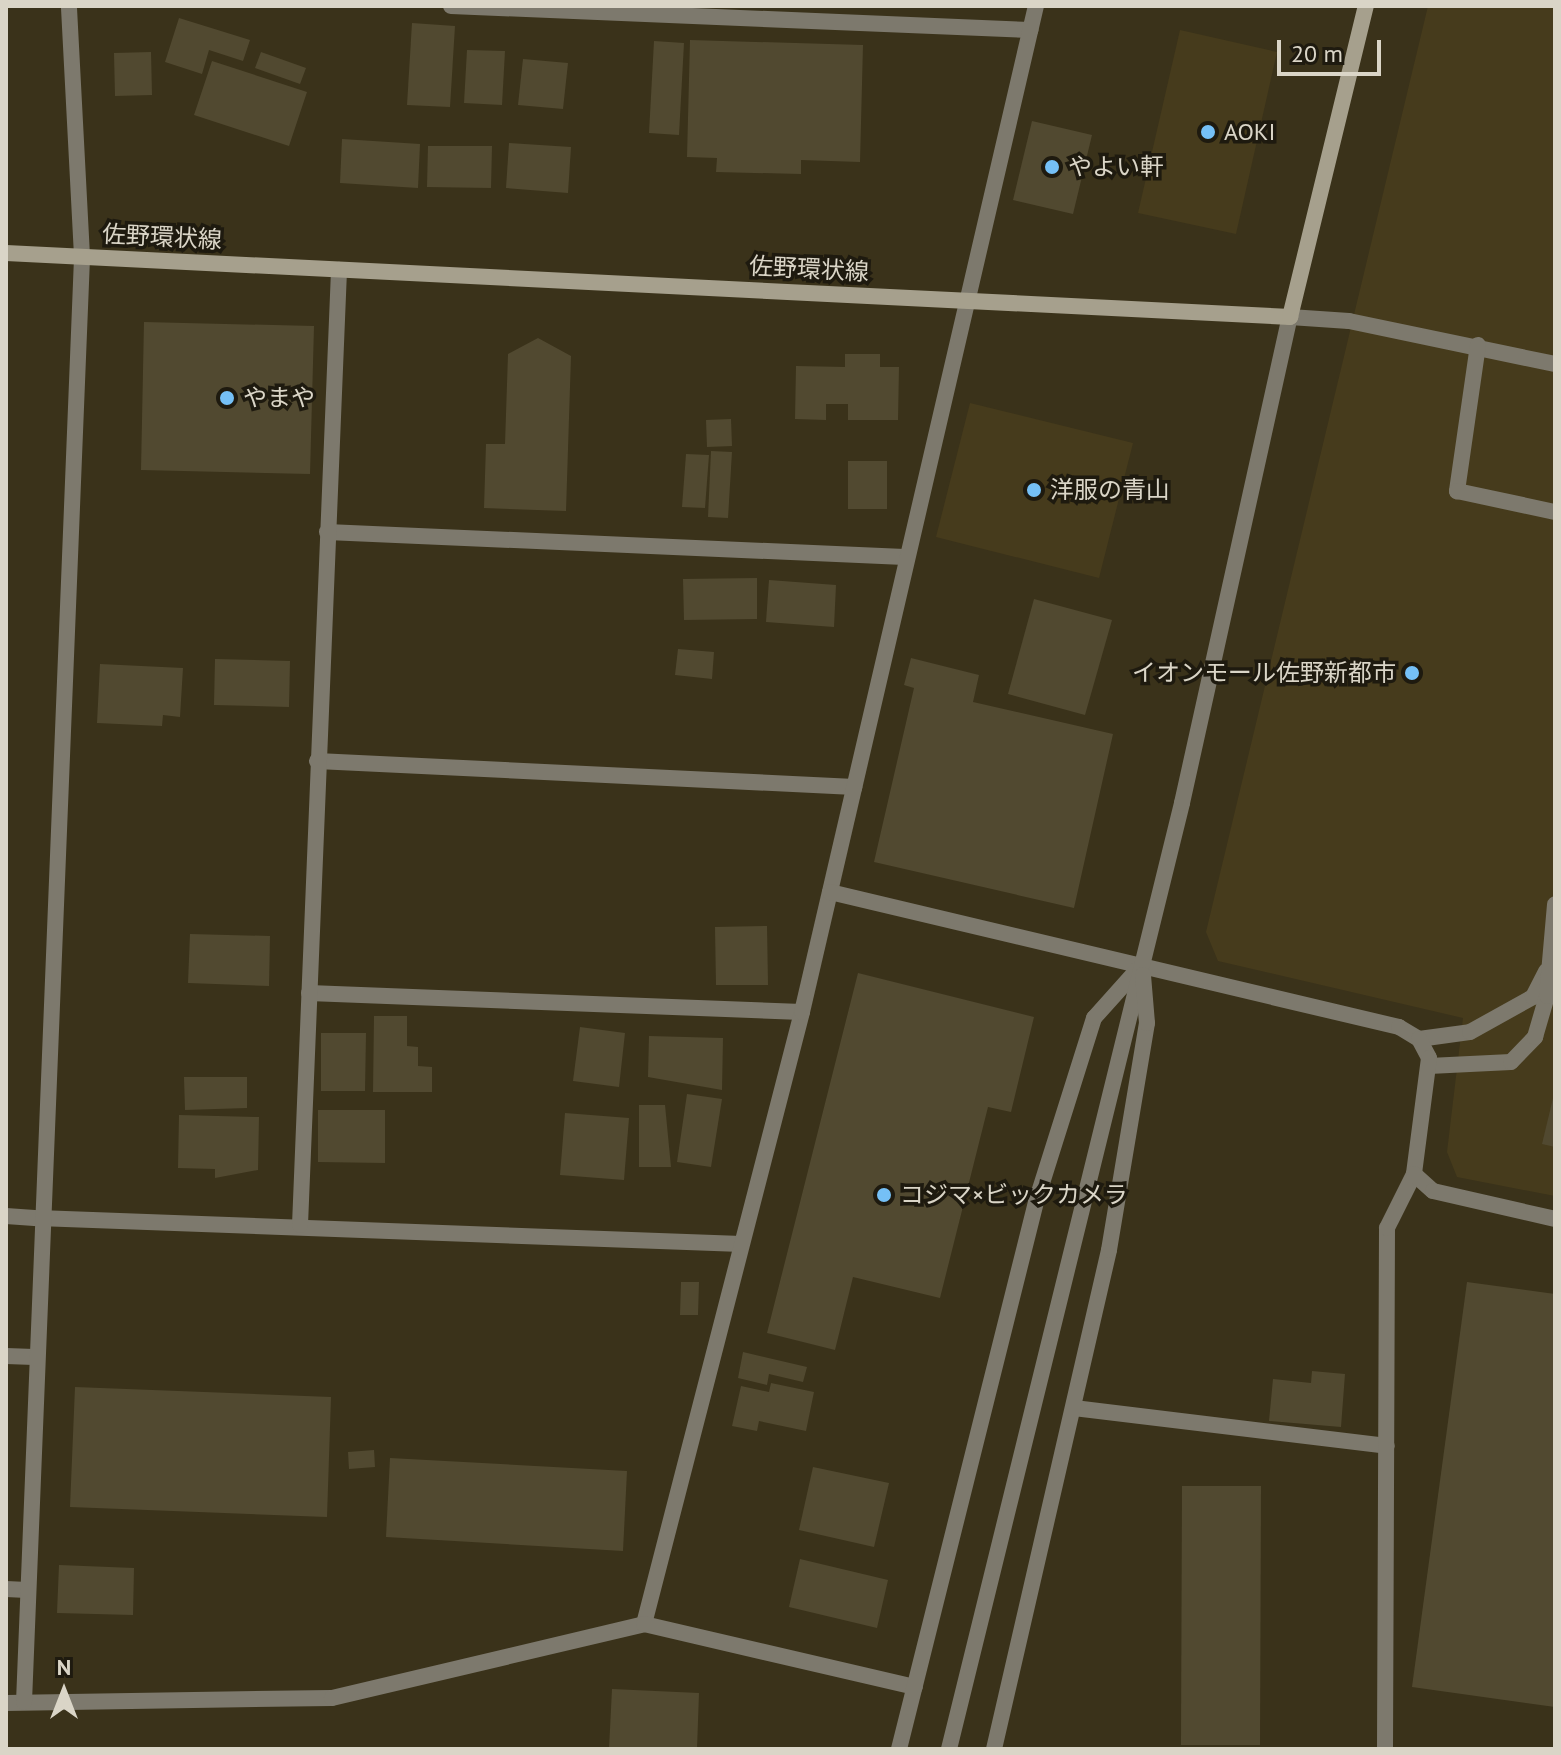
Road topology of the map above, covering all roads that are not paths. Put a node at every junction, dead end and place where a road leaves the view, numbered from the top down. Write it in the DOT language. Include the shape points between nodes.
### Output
graph roads {
  1 [pos="69,6"];
  2 [pos="451,6"];
  3 [pos="1036,6"];
  4 [pos="1366,6"];
  5 [pos="1031,30"];
  6 [pos="6,253"];
  7 [pos="82,256"];
  8 [pos="339,270"];
  9 [pos="966,301"];
  10 [pos="1290,317"];
  11 [pos="1478,345"];
  12 [pos="1555,364"];
  13 [pos="1555,512"];
  14 [pos="327,532"];
  15 [pos="904,557"];
  16 [pos="317,761"];
  17 [pos="854,787"];
  18 [pos="830,892"];
  19 [pos="1555,904"];
  20 [pos="1142,964"];
  21 [pos="1547,970"];
  22 [pos="309,993"];
  23 [pos="802,1012"];
  24 [pos="1419,1039"];
  25 [pos="1429,1066"];
  26 [pos="1414,1174"];
  27 [pos="6,1216"];
  28 [pos="38,1218"];
  29 [pos="1555,1219"];
  30 [pos="300,1225"];
  31 [pos="742,1244"];
  32 [pos="6,1356"];
  33 [pos="34,1357"];
  34 [pos="1074,1408"];
  35 [pos="1387,1446"];
  36 [pos="6,1589"];
  37 [pos="27,1590"];
  38 [pos="644,1624"];
  39 [pos="915,1687"];
  40 [pos="24,1702"];
  41 [pos="6,1703"];
  42 [pos="899,1749"];
  43 [pos="949,1749"];
  44 [pos="994,1749"];
  45 [pos="1385,1749"];
  1 -- 7 [label="street"];
  2 -- 5 [label="street"];
  3 -- 5 [label="street"];
  4 -- 10 [label="main road"];
  5 -- 9 [label="street"];
  6 -- 7 [label="main road, 佐野環状線"];
  7 -- 8 [label="main road, 佐野環状線"];
  7 -- 28 [label="street"];
  8 -- 9 [label="main road, 佐野環状線"];
  8 -- 14 [label="street"];
  9 -- 10 [label="main road, 佐野環状線"];
  9 -- 15 [label="street"];
  10 -- 11 [label="street"];
  10 -- 20 [label="street"];
  11 -- 12 [label="street"];
  11 -- 13 [label="street" via="1457,491"];
  14 -- 15 [label="street"];
  14 -- 16 [label="street"];
  15 -- 17 [label="street"];
  16 -- 17 [label="street"];
  16 -- 22 [label="street"];
  17 -- 18 [label="street"];
  18 -- 20 [label="street"];
  18 -- 23 [label="street"];
  19 -- 21 [label="street"];
  20 -- 24 [label="street" via="1399,1027"];
  20 -- 34 [label="street" via="1147,1023"];
  20 -- 39 [label="street" via="1094,1018 1036,1202"];
  20 -- 43 [label="street"];
  21 -- 24 [label="street" via="1533,997 1470,1032"];
  21 -- 25 [label="street" via="1535,1037 1511,1062"];
  22 -- 23 [label="street"];
  22 -- 30 [label="street"];
  23 -- 31 [label="street"];
  24 -- 25 [label="street"];
  25 -- 26 [label="street"];
  26 -- 29 [label="street" via="1433,1191"];
  26 -- 35 [label="street" via="1387,1228"];
  27 -- 28 [label="street"];
  28 -- 30 [label="street"];
  28 -- 33 [label="street"];
  30 -- 31 [label="street"];
  31 -- 38 [label="street"];
  32 -- 33 [label="street"];
  33 -- 37 [label="street"];
  34 -- 35 [label="street"];
  34 -- 44 [label="street"];
  35 -- 45 [label="street"];
  36 -- 37 [label="street"];
  37 -- 40 [label="street"];
  38 -- 39 [label="street"];
  38 -- 40 [label="street" via="332,1698"];
  39 -- 42 [label="street"];
  40 -- 41 [label="street"];
}
